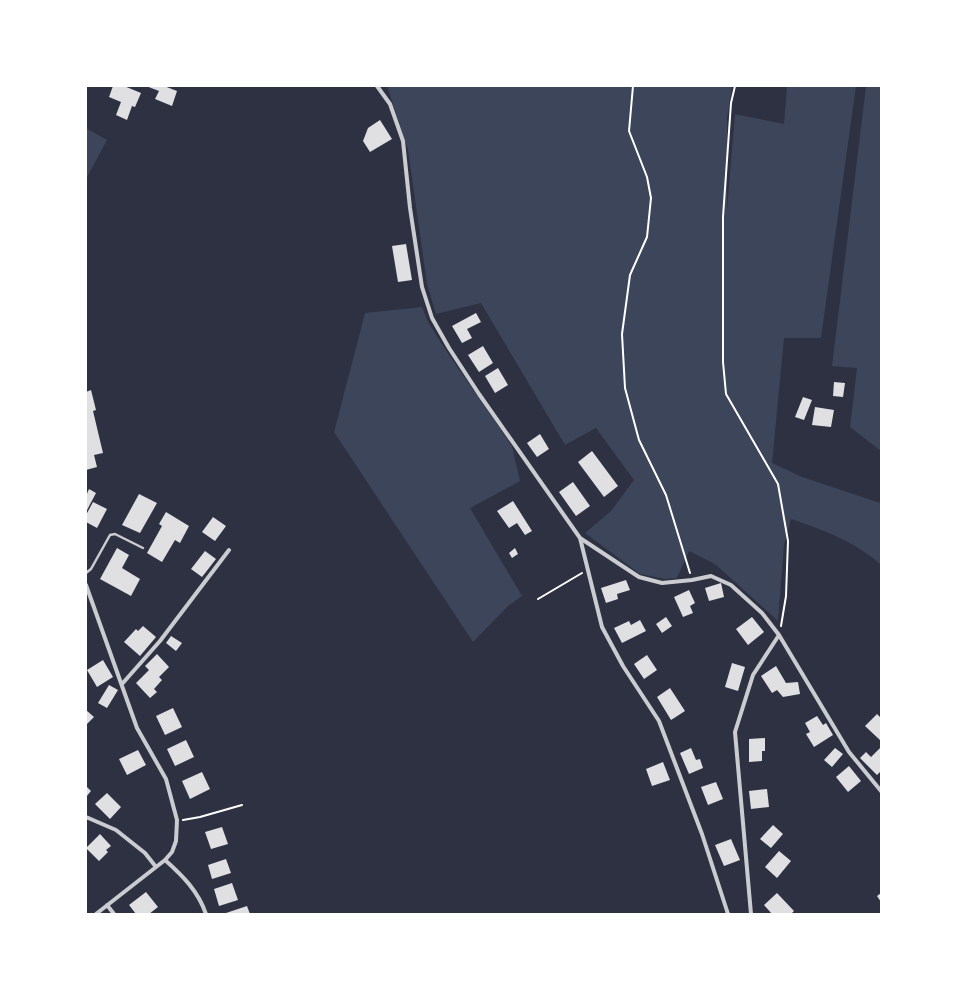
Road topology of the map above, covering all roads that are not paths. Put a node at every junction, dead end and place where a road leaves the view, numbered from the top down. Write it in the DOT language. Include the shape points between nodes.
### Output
graph roads {
  1 [pos="377,86"];
  2 [pos="580,538"];
  3 [pos="143,548"];
  4 [pos="229,550"];
  5 [pos="86,573"];
  6 [pos="86,585"];
  7 [pos="779,635"];
  8 [pos="122,684"];
  9 [pos="881,792"];
  10 [pos="86,817"];
  11 [pos="165,860"];
  12 [pos="156,867"];
  13 [pos="107,905"];
  14 [pos="96,914"];
  15 [pos="114,914"];
  16 [pos="206,914"];
  17 [pos="728,914"];
  18 [pos="751,914"];
  1 -- 2 [label="street" via="390,104 403,141 422,287 432,318 475,388"];
  2 -- 7 [label="street" via="639,577 662,583 711,576 732,585 762,613"];
  2 -- 17 [label="street" via="602,627 623,666 659,720 702,834"];
  3 -- 5 [label="lane" via="115,534 110,535 91,569"];
  4 -- 8 [label="street" via="160,642"];
  6 -- 8 [label="street"];
  7 -- 9 [label="street" via="849,752"];
  7 -- 18 [label="street" via="753,675 735,732"];
  8 -- 11 [label="street" via="137,728 166,779 177,820 176,841 172,852"];
  10 -- 12 [label="street" via="116,830 145,853"];
  11 -- 12 [label="street"];
  11 -- 16 [label="street" via="195,890"];
  12 -- 13 [label="street"];
  13 -- 14 [label="street"];
  13 -- 15 [label="street"];
}
